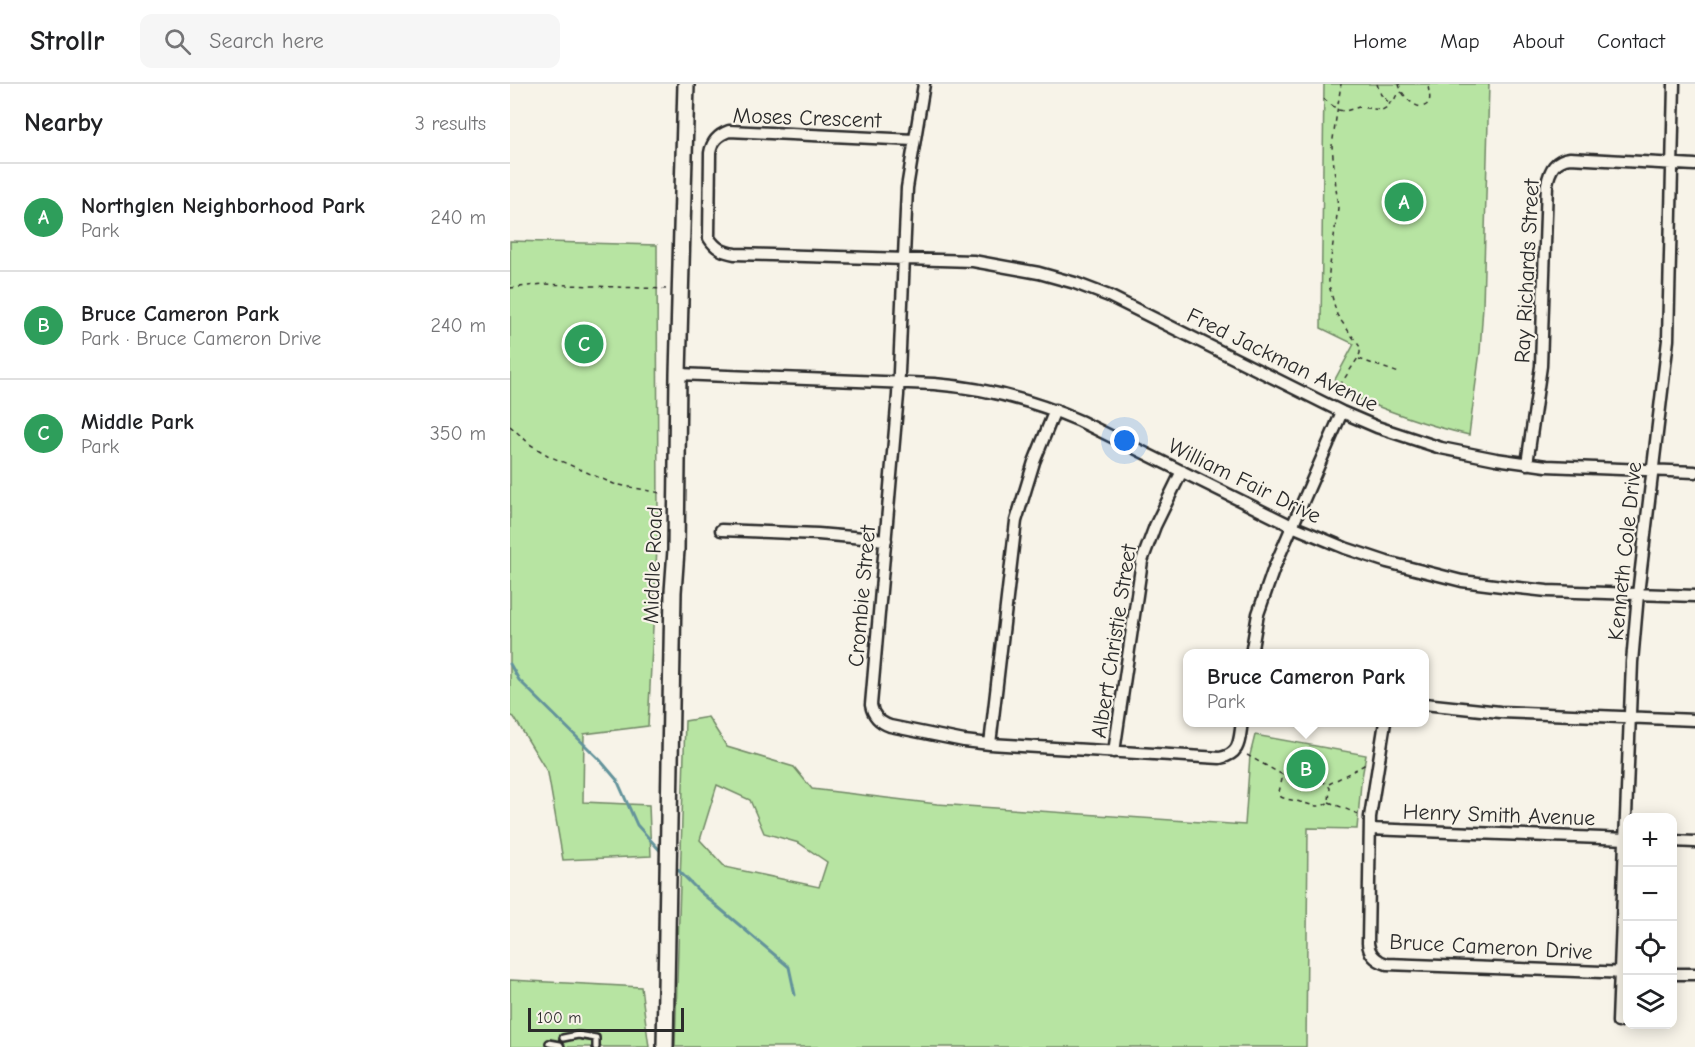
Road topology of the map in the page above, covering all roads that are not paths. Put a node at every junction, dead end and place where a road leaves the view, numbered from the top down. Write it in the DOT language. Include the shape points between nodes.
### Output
graph roads {
  1 [pos="686,84"];
  2 [pos="924,84"];
  3 [pos="1674,84"];
  4 [pos="914,140"];
  5 [pos="1672,163"];
  6 [pos="1695,165"];
  7 [pos="904,259"];
  8 [pos="678,374"];
  9 [pos="898,382"];
  10 [pos="1055,410"];
  11 [pos="1342,412"];
  12 [pos="1527,464"];
  13 [pos="1182,471"];
  14 [pos="1653,471"];
  15 [pos="1695,472"];
  16 [pos="1292,526"];
  17 [pos="722,530"];
  18 [pos="886,540"];
  19 [pos="1638,594"];
  20 [pos="1695,596"];
  21 [pos="1252,649"];
  22 [pos="1429,704"];
  23 [pos="1631,717"];
  24 [pos="1695,720"];
  25 [pos="1241,727"];
  26 [pos="1384,727"];
  27 [pos="990,744"];
  28 [pos="1114,752"];
  29 [pos="1627,813"];
  30 [pos="1370,829"];
  31 [pos="1623,838"];
  32 [pos="1677,841"];
  33 [pos="1695,842"];
  34 [pos="1626,867"];
  35 [pos="1625,921"];
  36 [pos="1623,972"];
  37 [pos="1677,974"];
  38 [pos="1695,974"];
  39 [pos="1624,975"];
  40 [pos="1618,1022"];
  41 [pos="563,1038"];
  42 [pos="549,1043"];
  43 [pos="561,1047"];
  44 [pos="596,1047"];
  45 [pos="665,1047"];
  1 -- 8 [label="street, Middle Road"];
  2 -- 4 [label="street, Crombie Street"];
  3 -- 5 [label="street, Kenneth Cole Drive"];
  4 -- 7 [label="street, Crombie Street"];
  4 -- 7 [label="street, Moses Crescent" via="729,131 717,137 710,153 709,238 726,253"];
  5 -- 6 [label="street"];
  5 -- 12 [label="street, Ray Richards Street" via="1570,158 1551,168 1547,184 1541,366"];
  5 -- 14 [label="street, Kenneth Cole Drive" via="1668,340"];
  7 -- 9 [label="street, Crombie Street"];
  7 -- 11 [label="street, Fred Jackman Avenue" via="973,261 1075,283 1137,309"];
  8 -- 9 [label="street, William Fair Drive"];
  8 -- 45 [label="street, Middle Road"];
  9 -- 10 [label="street, William Fair Drive" via="972,388 1011,395"];
  9 -- 18 [label="street, Crombie Street"];
  10 -- 13 [label="street, William Fair Drive"];
  10 -- 27 [label="street" via="1016,521"];
  11 -- 12 [label="street, Fred Jackman Avenue" via="1442,448"];
  11 -- 16 [label="street"];
  12 -- 14 [label="street, Fred Jackman Avenue"];
  13 -- 16 [label="street, William Fair Drive"];
  13 -- 28 [label="street, Albert Christie Street" via="1142,561"];
  14 -- 15 [label="street, Fred Jackman Avenue"];
  14 -- 19 [label="street, Kenneth Cole Drive"];
  16 -- 19 [label="street, William Fair Drive" via="1387,562 1462,581 1546,591"];
  16 -- 21 [label="street" via="1264,592"];
  17 -- 18 [label="street"];
  18 -- 27 [label="street, Crombie Street" via="872,711 890,726"];
  19 -- 20 [label="street, William Fair Drive"];
  19 -- 23 [label="street, Kenneth Cole Drive"];
  22 -- 23 [label="street" via="1500,712"];
  23 -- 24 [label="street"];
  23 -- 29 [label="street, Kenneth Cole Drive"];
  25 -- 28 [label="street, Crombie Street" via="1233,754 1220,758"];
  26 -- 30 [label="street, Bruce Cameron Drive"];
  27 -- 28 [label="street, Crombie Street"];
  30 -- 31 [label="street, Henry Smith Avenue"];
  30 -- 36 [label="street, Bruce Cameron Drive" via="1368,943 1381,962"];
  32 -- 33 [label="street"];
  34 -- 35 [label="street, Kenneth Cole Drive"];
  37 -- 38 [label="street"];
  39 -- 40 [label="street, Kenneth Cole Drive"];
  41 -- 44 [label="lane" via="596,1038"];
  42 -- 43 [label="lane"];
}
